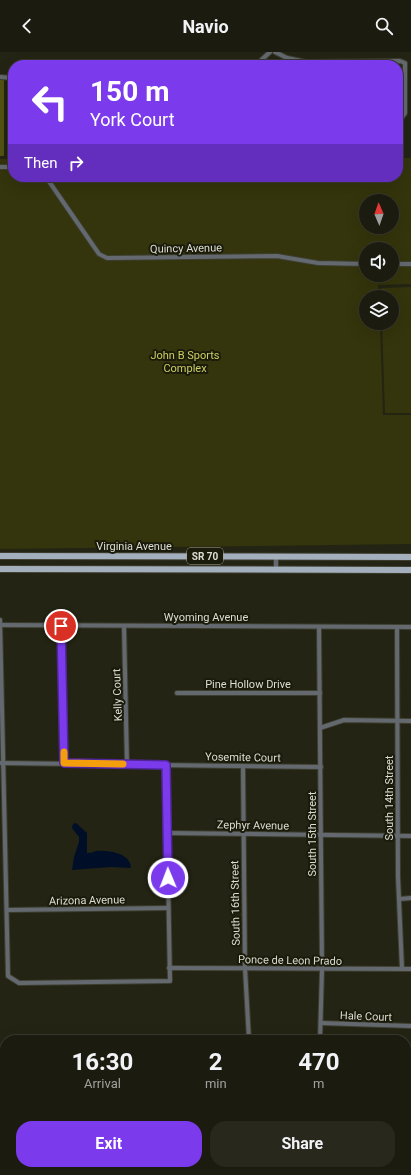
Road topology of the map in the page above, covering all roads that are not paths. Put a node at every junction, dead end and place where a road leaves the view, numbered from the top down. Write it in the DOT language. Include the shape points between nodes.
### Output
graph roads {
  1 [pos="270,52"];
  2 [pos="275,52"];
  3 [pos="261,60"];
  4 [pos="296,60"];
  5 [pos="403,62"];
  6 [pos="403,116"];
  7 [pos="49,182"];
  8 [pos="359,264"];
  9 [pos="399,264"];
  10 [pos="411,264"];
  11 [pos="0,556"];
  12 [pos="276,556"];
  13 [pos="411,556"];
  14 [pos="0,569"];
  15 [pos="276,570"];
  16 [pos="411,570"];
  17 [pos="0,620"];
  18 [pos="0,625"];
  19 [pos="61,626"];
  20 [pos="124,626"];
  21 [pos="319,627"];
  22 [pos="397,627"];
  23 [pos="411,627"];
  24 [pos="1,690"];
  25 [pos="177,693"];
  26 [pos="320,693"];
  27 [pos="411,720"];
  28 [pos="397,721"];
  29 [pos="320,728"];
  30 [pos="1,763"];
  31 [pos="64,763"];
  32 [pos="127,764"];
  33 [pos="166,765"];
  34 [pos="243,766"];
  35 [pos="320,767"];
  36 [pos="167,833"];
  37 [pos="244,834"];
  38 [pos="0,835"];
  39 [pos="5,835"];
  40 [pos="320,835"];
  41 [pos="398,836"];
  42 [pos="411,836"];
  43 [pos="411,898"];
  44 [pos="399,899"];
  45 [pos="168,908"];
  46 [pos="7,910"];
  47 [pos="169,968"];
  48 [pos="245,968"];
  49 [pos="322,969"];
  50 [pos="402,969"];
  51 [pos="411,970"];
  52 [pos="321,1023"];
  53 [pos="411,1026"];
  54 [pos="249,1035"];
  55 [pos="320,1035"];
  1 -- 3 [label="street"];
  2 -- 4 [label="street"];
  5 -- 6 [label="street"];
  7 -- 8 [label="street, Quincy Avenue" via="99,254 107,258 277,256 324,264"];
  9 -- 10 [label="street"];
  11 -- 12 [label="main road, Virginia Avenue / SR 70"];
  12 -- 13 [label="main road, Virginia Avenue / SR 70"];
  12 -- 15 [label="street"];
  14 -- 15 [label="main road, SR 70"];
  15 -- 16 [label="main road, SR 70"];
  17 -- 18 [label="street"];
  18 -- 19 [label="street, Wyoming Avenue"];
  18 -- 24 [label="street"];
  19 -- 20 [label="street, Wyoming Avenue"];
  19 -- 31 [label="street"];
  20 -- 21 [label="street, Wyoming Avenue"];
  20 -- 32 [label="street, Kelly Court"];
  21 -- 22 [label="street, Wyoming Avenue"];
  21 -- 26 [label="street, South 15th Street"];
  22 -- 23 [label="street, Wyoming Avenue"];
  22 -- 28 [label="street, South 14th Street"];
  24 -- 30 [label="street"];
  25 -- 26 [label="street, Pine Hollow Drive"];
  26 -- 29 [label="street, South 15th Street"];
  27 -- 28 [label="street"];
  28 -- 29 [label="street" via="344,720"];
  28 -- 41 [label="street, South 14th Street"];
  29 -- 35 [label="street, South 15th Street"];
  30 -- 31 [label="street, Yosemite Court"];
  30 -- 39 [label="street"];
  31 -- 32 [label="street, Yosemite Court"];
  32 -- 33 [label="street, Yosemite Court"];
  33 -- 34 [label="street, Yosemite Court"];
  33 -- 36 [label="street"];
  34 -- 35 [label="street, Yosemite Court"];
  34 -- 37 [label="street, South 16th Street"];
  35 -- 40 [label="street, South 15th Street"];
  36 -- 37 [label="street, Zephyr Avenue"];
  36 -- 45 [label="street"];
  37 -- 40 [label="street, Zephyr Avenue"];
  37 -- 48 [label="street, South 16th Street"];
  38 -- 39 [label="street"];
  39 -- 46 [label="street"];
  40 -- 41 [label="street, Zephyr Avenue"];
  40 -- 49 [label="street, South 15th Street"];
  41 -- 42 [label="street, Zephyr Avenue"];
  41 -- 44 [label="street, South 14th Street"];
  43 -- 44 [label="street"];
  44 -- 50 [label="street, South 14th Street"];
  45 -- 46 [label="street, Arizona Avenue"];
  45 -- 47 [label="street"];
  46 -- 47 [label="street" via="8,976 19,983 170,981"];
  47 -- 48 [label="street, Ponce de Leon Prado"];
  48 -- 49 [label="street, Ponce de Leon Prado"];
  48 -- 54 [label="street, South 16th Street"];
  49 -- 50 [label="street, Ponce de Leon Prado"];
  49 -- 52 [label="street, South 15th Street"];
  50 -- 51 [label="street, Ponce de Leon Prado"];
  52 -- 53 [label="street, Hale Court"];
  52 -- 55 [label="street, South 15th Street"];
}
